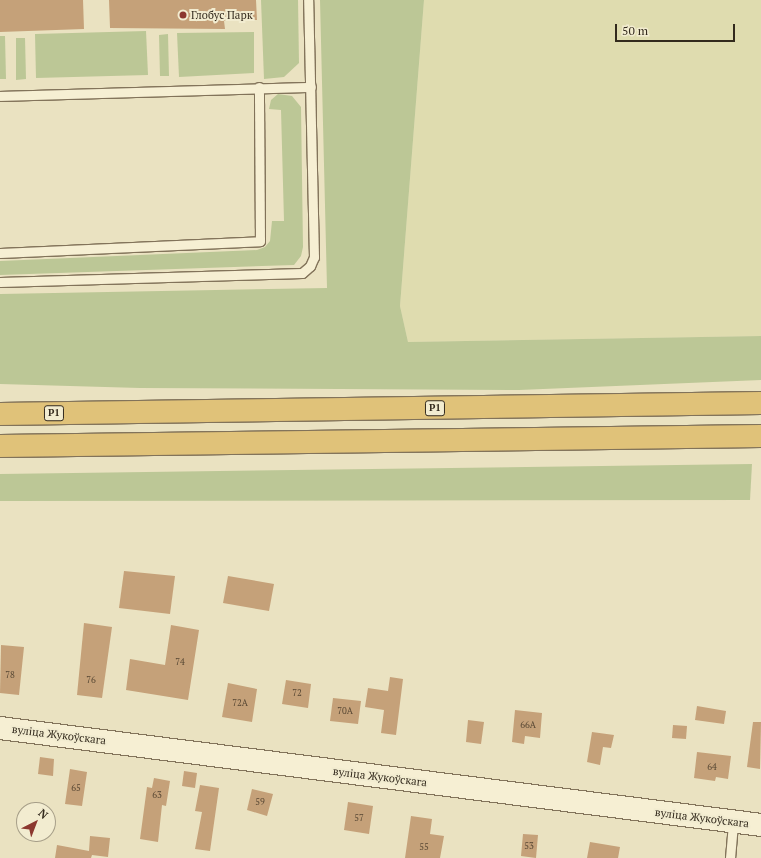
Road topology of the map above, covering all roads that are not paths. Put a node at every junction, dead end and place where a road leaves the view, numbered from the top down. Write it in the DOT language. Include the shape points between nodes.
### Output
graph roads {
  1 [pos="308,0"];
  2 [pos="259,87"];
  3 [pos="310,87"];
  4 [pos="0,96"];
  5 [pos="0,254"];
  6 [pos="0,282"];
  7 [pos="761,403"];
  8 [pos="0,414"];
  9 [pos="761,436"];
  10 [pos="0,446"];
  11 [pos="0,728"];
  12 [pos="733,822"];
  13 [pos="761,825"];
  14 [pos="730,858"];
  1 -- 3 [label="lane"];
  2 -- 3 [label="lane"];
  2 -- 4 [label="lane"];
  2 -- 5 [label="lane" via="260,241"];
  3 -- 6 [label="lane" via="314,257 310,266 302,273"];
  7 -- 8 [label="highway, Р1"];
  9 -- 10 [label="highway"];
  11 -- 12 [label="street, вуліца Жукоўскага"];
  12 -- 13 [label="street, вуліца Жукоўскага"];
  12 -- 14 [label="lane"];
}
